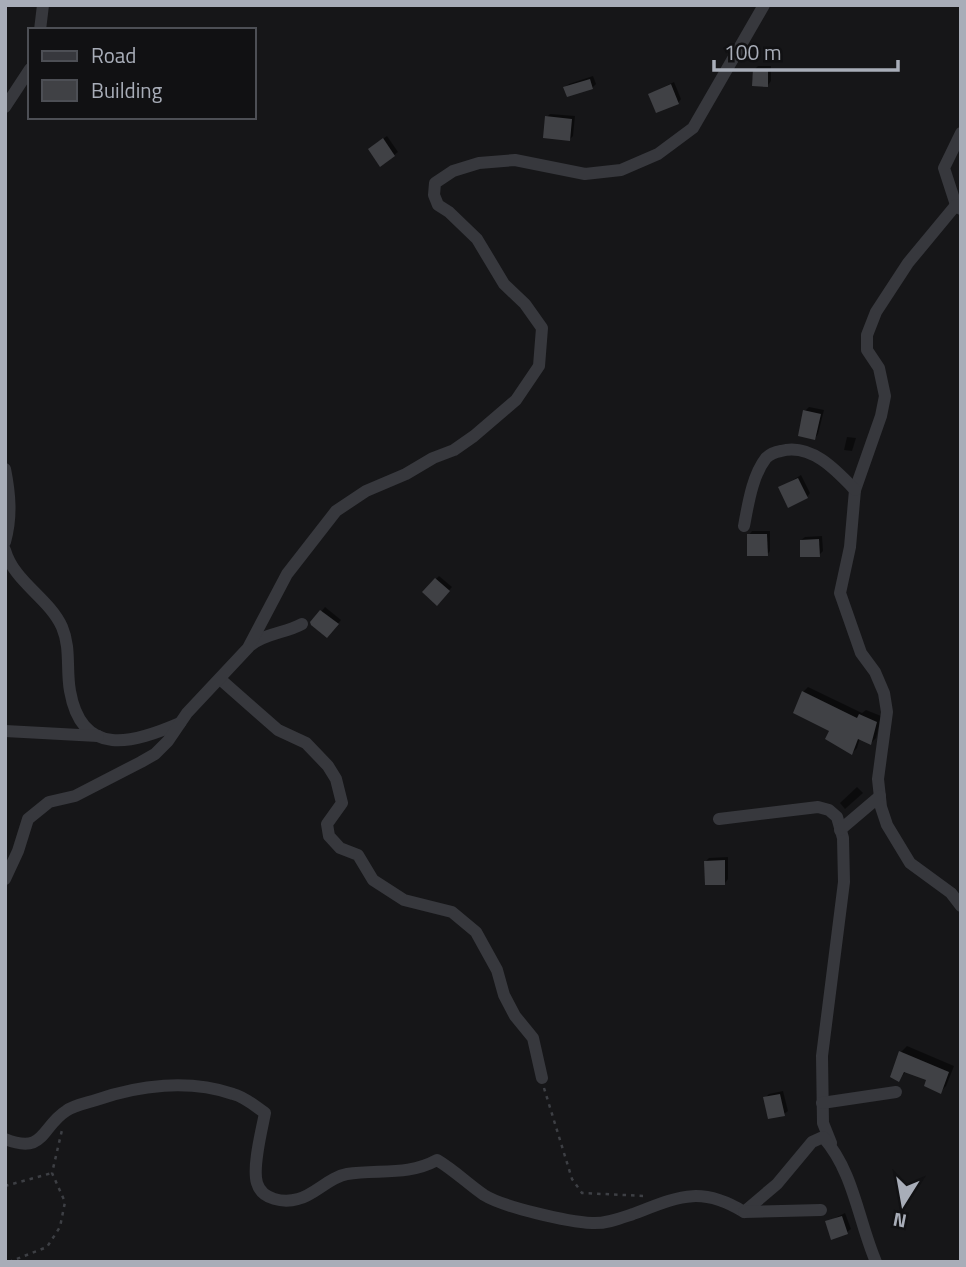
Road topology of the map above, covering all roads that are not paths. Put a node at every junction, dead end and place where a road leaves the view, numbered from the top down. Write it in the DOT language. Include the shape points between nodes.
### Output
graph roads {
  1 [pos="43,5"];
  2 [pos="765,5"];
  3 [pos="40,28"];
  4 [pos="28,72"];
  5 [pos="5,107"];
  6 [pos="961,133"];
  7 [pos="958,207"];
  8 [pos="5,469"];
  9 [pos="855,490"];
  10 [pos="744,526"];
  11 [pos="5,542"];
  12 [pos="5,550"];
  13 [pos="303,624"];
  14 [pos="248,648"];
  15 [pos="220,679"];
  16 [pos="180,723"];
  17 [pos="5,732"];
  18 [pos="98,736"];
  19 [pos="880,796"];
  20 [pos="719,820"];
  21 [pos="841,830"];
  22 [pos="5,879"];
  23 [pos="961,906"];
  24 [pos="542,1078"];
  25 [pos="896,1092"];
  26 [pos="822,1103"];
  27 [pos="5,1139"];
  28 [pos="834,1150"];
  29 [pos="821,1210"];
  30 [pos="744,1212"];
  31 [pos="876,1262"];
  1 -- 3 [label="street"];
  2 -- 14 [label="street" via="693,128 658,154 621,170 584,174 515,160 479,163 435,183 433,195 438,205 477,239 504,284 542,328 539,366 516,400 474,436 366,491 336,512 288,574"];
  4 -- 5 [label="street"];
  6 -- 7 [label="street" via="944,168"];
  7 -- 9 [label="street" via="908,263 876,312 867,335 867,350 879,368 885,396"];
  8 -- 11 [label="street" via="10,503"];
  9 -- 10 [label="street" via="812,454 792,449 776,452 768,456 755,480"];
  9 -- 19 [label="street" via="840,593 861,653 884,693 887,712"];
  12 -- 18 [label="street" via="14,568 62,626 75,709"];
  13 -- 14 [label="street" via="260,638"];
  14 -- 15 [label="street"];
  15 -- 16 [label="street"];
  15 -- 24 [label="street" via="278,730 306,743 328,766 342,803 327,824 329,836 340,848 358,855 373,880 404,900 452,912 476,932 515,1016 533,1038"];
  16 -- 18 [label="street" via="135,740"];
  16 -- 22 [label="street" via="155,754 75,796 49,802 28,819"];
  17 -- 18 [label="street"];
  19 -- 21 [label="street"];
  19 -- 23 [label="street" via="887,825 911,863"];
  20 -- 21 [label="street" via="818,807 837,817"];
  21 -- 26 [label="street" via="844,882 822,1056"];
  25 -- 26 [label="street"];
  26 -- 28 [label="street" via="823,1123"];
  27 -- 30 [label="street" via="20,1145 30,1143 42,1137 65,1111 116,1093 152,1086 205,1087 234,1094 265,1113 257,1183 265,1195 277,1200 299,1199 343,1175 421,1169 437,1160 485,1196 594,1223 692,1195 723,1199"];
  28 -- 30 [label="street" via="822,1137 812,1142 777,1184"];
  28 -- 31 [label="street"];
  29 -- 30 [label="street"];
}
